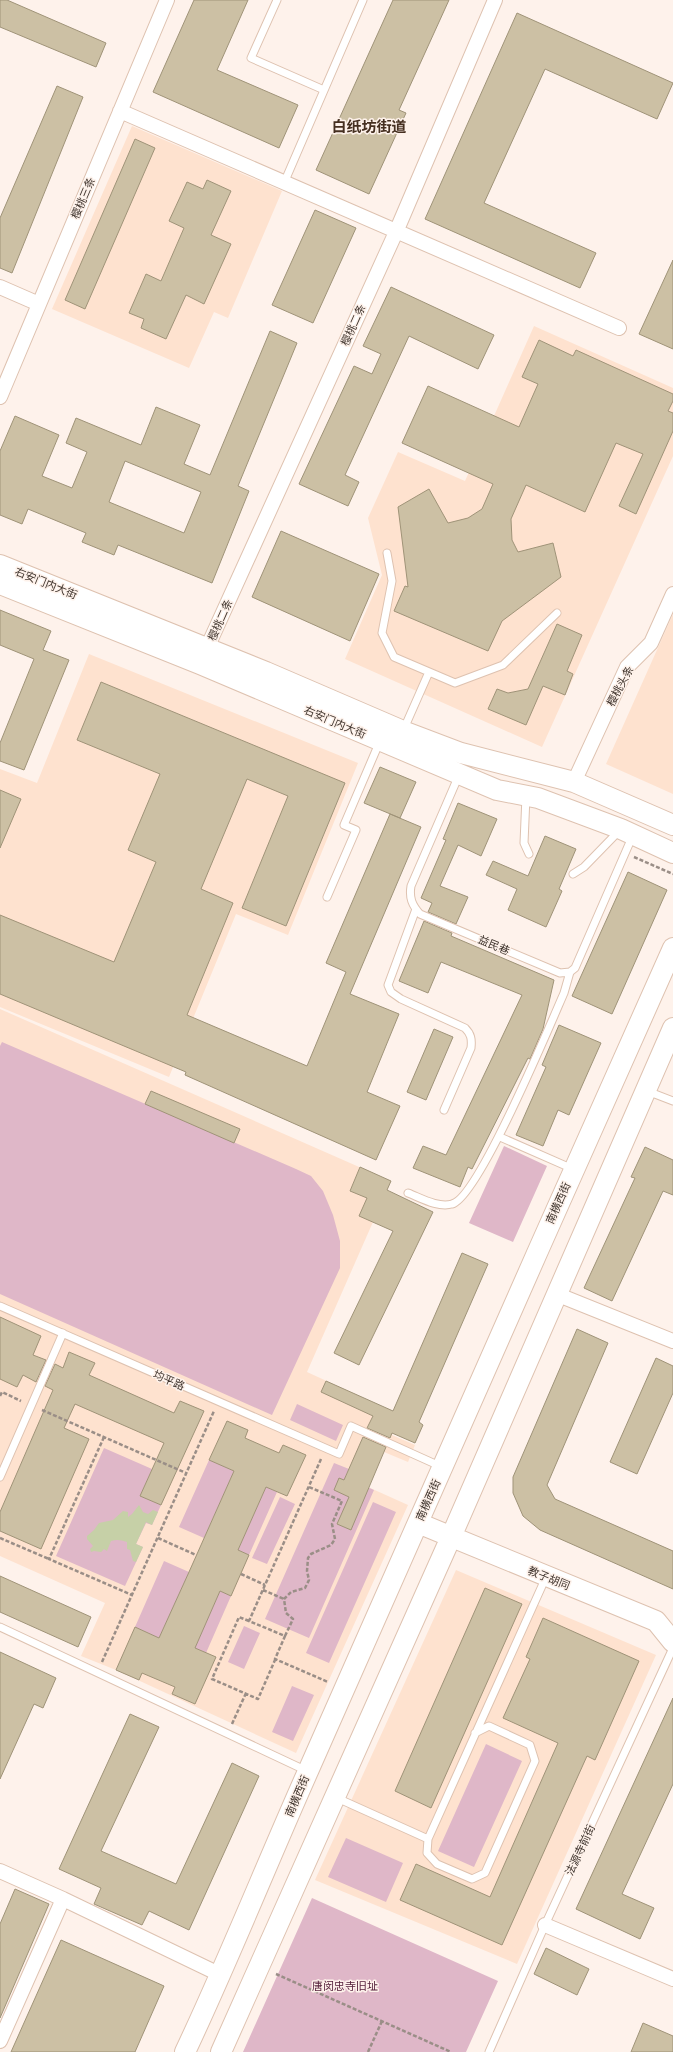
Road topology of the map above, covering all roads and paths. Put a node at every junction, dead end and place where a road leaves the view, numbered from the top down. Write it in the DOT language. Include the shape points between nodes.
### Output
graph roads {
  1 [pos="167,0"];
  2 [pos="277,0"];
  3 [pos="363,0"];
  4 [pos="495,0"];
  5 [pos="324,90"];
  6 [pos="120,111"];
  7 [pos="284,183"];
  8 [pos="396,232"];
  9 [pos="0,287"];
  10 [pos="39,304"];
  11 [pos="619,328"];
  12 [pos="0,397"];
  13 [pos="387,553"];
  14 [pos="0,565"];
  15 [pos="0,584"];
  16 [pos="673,594"];
  17 [pos="557,613"];
  18 [pos="203,656"];
  19 [pos="429,672"];
  20 [pos="403,731"];
  21 [pos="380,741"];
  22 [pos="459,774"];
  23 [pos="574,782"];
  24 [pos="526,796"];
  25 [pos="673,825"];
  26 [pos="627,832"];
  27 [pos="673,852"];
  28 [pos="529,854"];
  29 [pos="573,874"];
  30 [pos="327,897"];
  31 [pos="416,909"];
  32 [pos="673,948"];
  33 [pos="570,972"];
  34 [pos="673,1028"];
  35 [pos="646,1090"];
  36 [pos="673,1101"];
  37 [pos="444,1110"];
  38 [pos="500,1137"];
  39 [pos="574,1169"];
  40 [pos="408,1193"];
  41 [pos="556,1294"];
  42 [pos="0,1306"];
  43 [pos="64,1334"];
  44 [pos="673,1341"];
  45 [pos="0,1396"];
  46 [pos="218,1401"];
  47 [pos="32,1406"];
  48 [pos="104,1437"];
  49 [pos="326,1448"];
  50 [pos="442,1467"];
  51 [pos="186,1473"];
  52 [pos="0,1477"];
  53 [pos="309,1487"];
  54 [pos="418,1523"];
  55 [pos="451,1537"];
  56 [pos="0,1538"];
  57 [pos="158,1538"];
  58 [pos="196,1555"];
  59 [pos="49,1559"];
  60 [pos="240,1574"];
  61 [pos="546,1576"];
  62 [pos="265,1585"];
  63 [pos="263,1590"];
  64 [pos="132,1595"];
  65 [pos="284,1599"];
  66 [pos="249,1621"];
  67 [pos="0,1627"];
  68 [pos="285,1636"];
  69 [pos="673,1642"];
  70 [pos="673,1648"];
  71 [pos="275,1659"];
  72 [pos="101,1665"];
  73 [pos="345,1690"];
  74 [pos="246,1693"];
  75 [pos="232,1724"];
  76 [pos="476,1733"];
  77 [pos="308,1772"];
  78 [pos="334,1797"];
  79 [pos="428,1839"];
  80 [pos="0,1871"];
  81 [pos="63,1899"];
  82 [pos="545,1925"];
  83 [pos="259,1966"];
  84 [pos="221,1975"];
  85 [pos="673,1979"];
  86 [pos="382,2021"];
  87 [pos="0,2041"];
  88 [pos="185,2052"];
  89 [pos="220,2052"];
  90 [pos="368,2052"];
  91 [pos="451,2052"];
  92 [pos="489,2052"];
  1 -- 6 [label="street, 樱桃三条"];
  2 -- 5 [label="lane" via="251,58"];
  3 -- 5 [label="lane"];
  4 -- 8 [label="street, 樱桃二条"];
  5 -- 7 [label="lane"];
  6 -- 7 [label="street"];
  6 -- 10 [label="street, 樱桃三条"];
  7 -- 8 [label="street"];
  8 -- 11 [label="street"];
  8 -- 18 [label="street, 樱桃二条"];
  9 -- 10 [label="street"];
  10 -- 12 [label="street, 樱桃三条"];
  13 -- 19 [label="lane" via="392,581 382,633 394,657"];
  14 -- 18 [label="main road, 右安门内大街"];
  15 -- 18 [label="main road, 右安门内大街"];
  16 -- 23 [label="street, 樱桃头条" via="651,643 627,667"];
  17 -- 19 [label="lane" via="503,665 455,683"];
  18 -- 20 [label="main road, 右安门内大街"];
  18 -- 21 [label="main road, 右安门内大街"];
  19 -- 20 [label="lane"];
  20 -- 23 [label="main road, 右安门内大街" via="462,753"];
  21 -- 22 [label="main road, 右安门内大街"];
  21 -- 30 [label="lane" via="344,825 356,830"];
  22 -- 24 [label="main road, 右安门内大街" via="497,790"];
  22 -- 31 [label="lane" via="411,886 410,894"];
  23 -- 25 [label="main road, 右安门内大街"];
  24 -- 26 [label="main road, 右安门内大街" via="538,798"];
  24 -- 28 [label="lane" via="524,843"];
  26 -- 27 [label="main road, 右安门内大街"];
  26 -- 29 [label="lane"];
  26 -- 33 [label="lane" via="575,968"];
  31 -- 33 [label="lane, 益民巷" via="420,914 560,973"];
  31 -- 37 [label="lane" via="388,985 391,992 401,999 469,1032 471,1048"];
  32 -- 39 [label="main road, 南横西街"];
  33 -- 38 [label="lane" via="564,993"];
  34 -- 35 [label="main road"];
  35 -- 36 [label="lane"];
  35 -- 41 [label="main road"];
  38 -- 39 [label="lane"];
  38 -- 40 [label="lane" via="465,1194 453,1204 442,1205"];
  39 -- 50 [label="main road, 南横西街"];
  41 -- 44 [label="street"];
  41 -- 55 [label="main road"];
  42 -- 43 [label="lane, 均平路"];
  43 -- 46 [label="lane, 均平路"];
  43 -- 47 [label="lane"];
  45 -- 47 [label="path" via="2,1392"];
  46 -- 49 [label="lane, 均平路"];
  46 -- 51 [label="path"];
  47 -- 48 [label="path"];
  47 -- 52 [label="lane"];
  48 -- 51 [label="path"];
  48 -- 59 [label="path"];
  49 -- 50 [label="lane, 均平路" via="339,1454 351,1426"];
  49 -- 53 [label="path"];
  50 -- 54 [label="main road, 南横西街"];
  51 -- 57 [label="path"];
  53 -- 62 [label="path"];
  53 -- 65 [label="path" via="342,1501 332,1524 335,1539 329,1548 311,1554 308,1558 309,1580 306,1588 291,1592"];
  54 -- 55 [label="main road, 教子胡同"];
  54 -- 73 [label="main road, 南横西街"];
  55 -- 61 [label="main road, 教子胡同"];
  55 -- 78 [label="main road"];
  56 -- 59 [label="path"];
  57 -- 58 [label="path"];
  57 -- 64 [label="path"];
  59 -- 64 [label="path"];
  60 -- 62 [label="path"];
  61 -- 69 [label="main road, 教子胡同" via="656,1622"];
  61 -- 76 [label="lane"];
  62 -- 63 [label="path"];
  63 -- 65 [label="path"];
  63 -- 66 [label="path"];
  64 -- 72 [label="path"];
  65 -- 68 [label="path" via="286,1613 293,1618"];
  66 -- 68 [label="path"];
  66 -- 74 [label="path" via="239,1617 212,1678"];
  67 -- 77 [label="lane"];
  68 -- 71 [label="path"];
  70 -- 82 [label="lane, 法源寺前街"];
  71 -- 73 [label="path"];
  71 -- 74 [label="path" via="258,1699"];
  73 -- 77 [label="main road, 南横西街"];
  74 -- 75 [label="path"];
  76 -- 79 [label="lane"];
  76 -- 79 [label="lane" via="489,1726 530,1745 534,1762 485,1873 472,1879 437,1864 428,1853"];
  77 -- 84 [label="main road, 南横西街"];
  78 -- 79 [label="lane"];
  78 -- 83 [label="main road"];
  80 -- 81 [label="street"];
  81 -- 84 [label="street"];
  81 -- 87 [label="street"];
  82 -- 85 [label="street"];
  82 -- 92 [label="lane, 法源寺前街"];
  83 -- 86 [label="path"];
  83 -- 89 [label="main road"];
  84 -- 88 [label="main road, 南横西街"];
  86 -- 90 [label="path"];
  86 -- 91 [label="path"];
}
